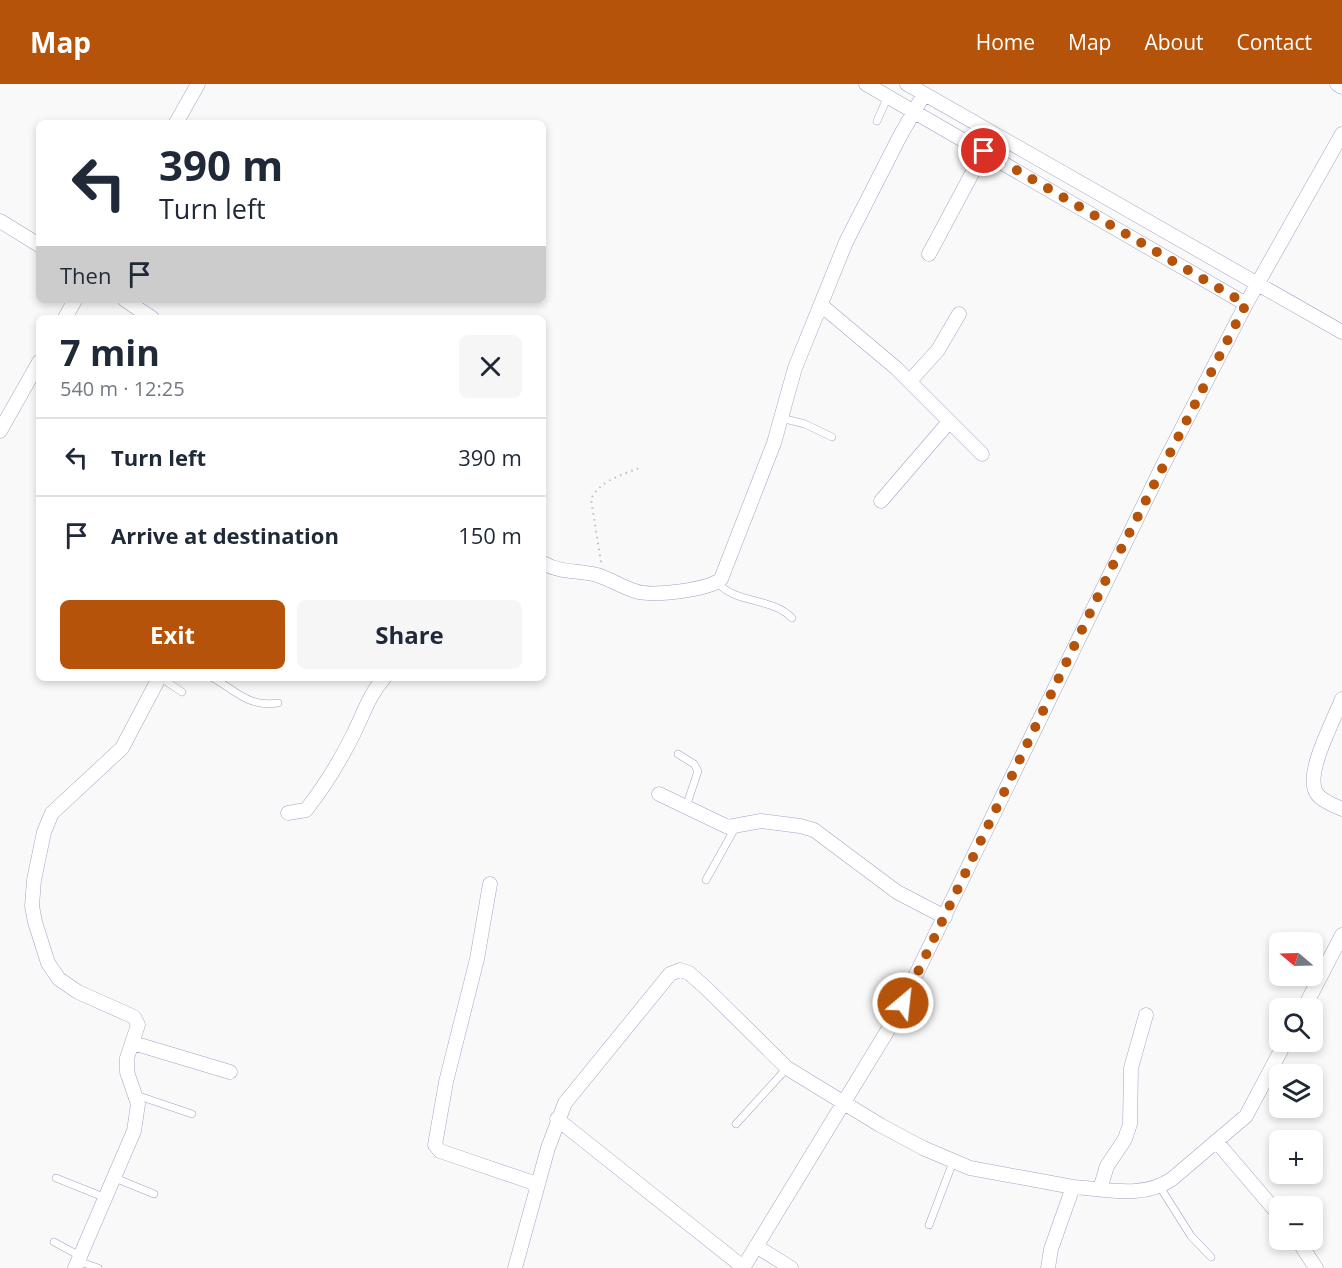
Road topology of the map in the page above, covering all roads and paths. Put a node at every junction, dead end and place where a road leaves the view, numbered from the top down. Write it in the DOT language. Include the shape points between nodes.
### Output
graph roads {
  1 [pos="198,84"];
  2 [pos="866,84"];
  3 [pos="907,84"];
  4 [pos="1337,84"];
  5 [pos="1342,87"];
  6 [pos="888,96"];
  7 [pos="919,103"];
  8 [pos="178,120"];
  9 [pos="877,121"];
  10 [pos="1342,134"];
  11 [pos="984,151"];
  12 [pos="0,221"];
  13 [pos="36,243"];
  14 [pos="929,254"];
  15 [pos="1252,294"];
  16 [pos="130,303"];
  17 [pos="821,305"];
  18 [pos="959,314"];
  19 [pos="148,315"];
  20 [pos="1342,332"];
  21 [pos="36,367"];
  22 [pos="910,381"];
  23 [pos="781,418"];
  24 [pos="948,423"];
  25 [pos="0,430"];
  26 [pos="832,437"];
  27 [pos="982,454"];
  28 [pos="639,468"];
  29 [pos="881,501"];
  30 [pos="546,564"];
  31 [pos="602,577"];
  32 [pos="717,583"];
  33 [pos="792,618"];
  34 [pos="158,681"];
  35 [pos="165,681"];
  36 [pos="218,681"];
  37 [pos="382,681"];
  38 [pos="182,692"];
  39 [pos="1342,699"];
  40 [pos="278,703"];
  41 [pos="678,754"];
  42 [pos="659,794"];
  43 [pos="686,807"];
  44 [pos="1342,809"];
  45 [pos="288,813"];
  46 [pos="735,828"];
  47 [pos="706,880"];
  48 [pos="490,885"];
  49 [pos="945,917"];
  50 [pos="1342,935"];
  51 [pos="1309,998"];
  52 [pos="1146,1015"];
  53 [pos="133,1043"];
  54 [pos="1280,1052"];
  55 [pos="787,1068"];
  56 [pos="230,1072"];
  57 [pos="136,1095"];
  58 [pos="843,1102"];
  59 [pos="192,1114"];
  60 [pos="557,1119"];
  61 [pos="736,1124"];
  62 [pos="1216,1141"];
  63 [pos="953,1162"];
  64 [pos="56,1178"];
  65 [pos="115,1178"];
  66 [pos="537,1184"];
  67 [pos="1073,1187"];
  68 [pos="1160,1188"];
  69 [pos="1100,1189"];
  70 [pos="154,1194"];
  71 [pos="106,1198"];
  72 [pos="1269,1203"];
  73 [pos="929,1225"];
  74 [pos="54,1242"];
  75 [pos="756,1246"];
  76 [pos="1304,1250"];
  77 [pos="1211,1257"];
  78 [pos="78,1261"];
  79 [pos="98,1268"];
  80 [pos="515,1268"];
  81 [pos="743,1268"];
  82 [pos="791,1268"];
  83 [pos="1048,1268"];
  84 [pos="1316,1268"];
  1 -- 8 [label="street"];
  2 -- 6 [label="street"];
  3 -- 7 [label="street"];
  4 -- 5 [label="street"];
  6 -- 7 [label="street"];
  6 -- 9 [label="lane"];
  7 -- 11 [label="street"];
  7 -- 15 [label="street"];
  7 -- 17 [label="street" via="857,219"];
  10 -- 15 [label="street"];
  11 -- 14 [label="street"];
  11 -- 15 [label="street"];
  12 -- 13 [label="street"];
  15 -- 20 [label="street"];
  15 -- 49 [label="street" via="1113,565"];
  16 -- 19 [label="street"];
  17 -- 22 [label="street"];
  17 -- 23 [label="street" via="795,368"];
  18 -- 22 [label="street" via="938,350"];
  21 -- 25 [label="street"];
  22 -- 24 [label="street"];
  23 -- 26 [label="lane"];
  23 -- 32 [label="street" via="725,573"];
  24 -- 27 [label="street"];
  24 -- 29 [label="street"];
  28 -- 31 [label="path" via="606,482 594,491 591,499"];
  30 -- 31 [label="street"];
  31 -- 32 [label="street" via="648,593"];
  32 -- 33 [label="lane" via="728,591 780,608"];
  34 -- 53 [label="street" via="122,748 52,813 44,832 32,906 48,963 59,979 78,992 134,1017 138,1025"];
  35 -- 38 [label="lane"];
  36 -- 40 [label="lane" via="251,702"];
  37 -- 45 [label="street" via="313,802 306,810"];
  39 -- 44 [label="street" via="1318,759 1314,784 1318,795"];
  41 -- 43 [label="lane" via="698,771"];
  42 -- 43 [label="street"];
  43 -- 46 [label="street" via="720,825"];
  46 -- 47 [label="lane"];
  46 -- 49 [label="street" via="761,821 814,830 897,892"];
  48 -- 66 [label="street" via="435,1145 440,1151"];
  49 -- 58 [label="street" via="894,1020"];
  50 -- 51 [label="street"];
  52 -- 69 [label="street" via="1131,1068 1131,1124 1107,1166"];
  53 -- 56 [label="street"];
  53 -- 57 [label="street" via="127,1071"];
  54 -- 62 [label="street" via="1246,1116"];
  55 -- 58 [label="street"];
  55 -- 60 [label="street" via="689,973 674,971 574,1089"];
  55 -- 61 [label="lane"];
  57 -- 59 [label="lane"];
  57 -- 65 [label="street" via="138,1116"];
  58 -- 63 [label="street"];
  58 -- 75 [label="street"];
  60 -- 66 [label="street"];
  60 -- 81 [label="street"];
  62 -- 68 [label="street"];
  62 -- 72 [label="street"];
  63 -- 67 [label="street" via="998,1175"];
  63 -- 73 [label="lane"];
  64 -- 71 [label="lane"];
  65 -- 70 [label="lane"];
  65 -- 71 [label="street"];
  66 -- 80 [label="street"];
  67 -- 69 [label="street"];
  67 -- 83 [label="street"];
  68 -- 69 [label="street" via="1140,1192"];
  68 -- 77 [label="lane" via="1191,1236"];
  71 -- 78 [label="street"];
  74 -- 78 [label="lane"];
  75 -- 81 [label="street"];
  75 -- 82 [label="street"];
  76 -- 84 [label="street"];
  78 -- 79 [label="lane"];
}
